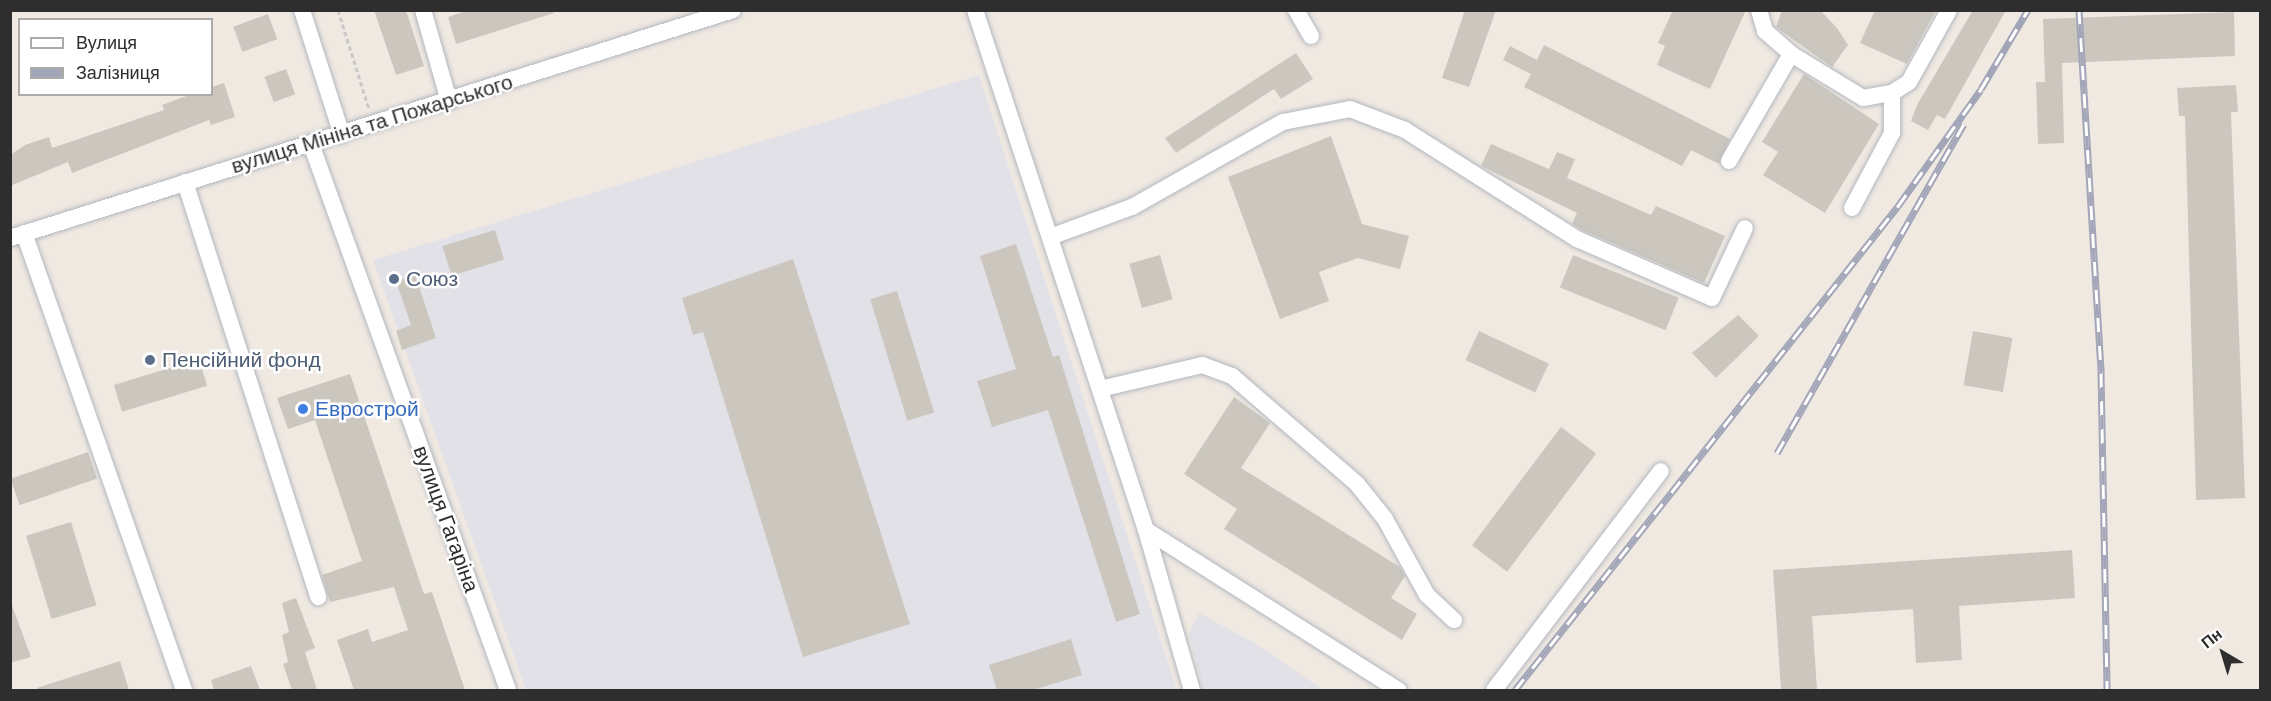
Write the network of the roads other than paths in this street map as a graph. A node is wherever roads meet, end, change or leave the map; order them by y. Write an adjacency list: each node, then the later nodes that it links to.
1 (302, 10): 12 (street)
2 (423, 10): 11 (street)
3 (732, 10): 11 (street, вулиця Мініна та Пожарського)
4 (975, 10): 19 (street)
5 (1296, 10): 8 (street)
6 (1759, 10): 9 (street)
7 (1949, 10): 10 (street)
8 (1311, 36)
9 (1791, 54): 10 (street); 14 (street)
10 (1892, 93): 16 (street)
11 (448, 101): 12 (street, вулиця Мініна та Пожарського)
12 (342, 135): 13 (street, вулиця Мініна та Пожарського)
13 (311, 144): 15 (street, вулиця Мініна та Пожарського); 26 (street, вулиця Гагаріна)
14 (1730, 161)
15 (185, 182): 18 (street, вулиця Мініна та Пожарського); 23 (street)
16 (1852, 208)
17 (1745, 228): 19 (street)
18 (17, 236): 25 (street)
19 (1050, 237): 20 (street)
20 (1100, 389): 22 (street); 24 (street)
21 (1660, 471): 29 (street)
22 (1146, 530): 27 (street); 28 (street)
23 (318, 597)
24 (1454, 620)
25 (184, 690)
26 (508, 690)
27 (1192, 690)
28 (1398, 690)
29 (1494, 690)

